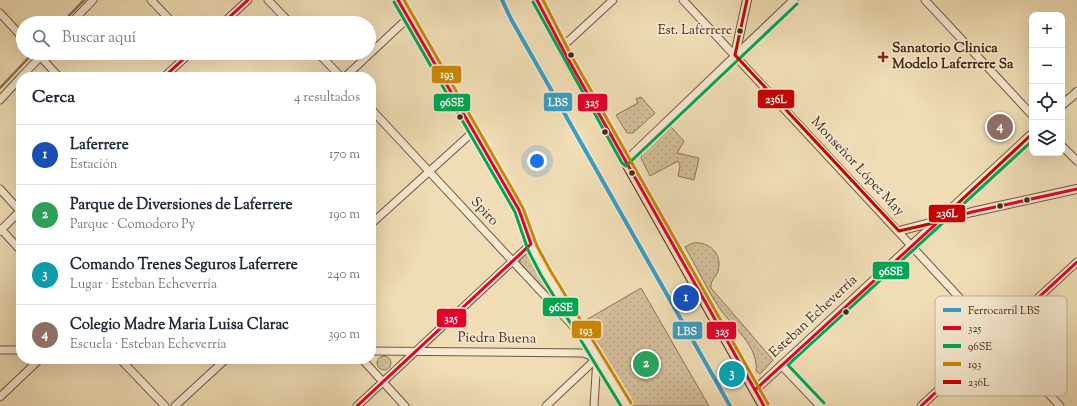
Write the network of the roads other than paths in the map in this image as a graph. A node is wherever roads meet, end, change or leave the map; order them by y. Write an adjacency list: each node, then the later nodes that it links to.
1 (93, 0): 13 (street)
2 (151, 0): 14 (street)
3 (248, 0): 15 (street)
4 (268, 0): 16 (street)
5 (398, 0): 17 (main road)
6 (537, 0): 19 (main road)
7 (613, 0): 19 (street)
8 (683, 0): 21 (street, Monseñor López May)
9 (747, 0): 21 (street)
10 (794, 0): 21 (street)
11 (924, 0): 36 (street)
12 (0, 13): 18 (street)
13 (78, 16)
14 (166, 16)
15 (231, 16)
16 (283, 16)
17 (408, 18): 20 (street); 38 (main road)
18 (16, 30)
19 (562, 47): 41 (main road)
20 (376, 48)
21 (735, 55): 41 (street); 51 (street, Monseñor López May)
22 (35, 60): 27 (street)
23 (45, 60): 28 (street)
24 (182, 60): 29 (street)
25 (325, 60): 30 (street)
26 (364, 60): 31 (street)
27 (25, 72)
28 (56, 72)
29 (169, 72)
30 (336, 72)
31 (351, 72)
32 (16, 82): 34 (street)
33 (1077, 92): 35 (street)
34 (0, 100)
35 (1065, 102)
36 (1029, 111)
37 (376, 114): 43 (street, Spiro)
38 (474, 131): 43 (street); 52 (main road)
39 (1029, 137): 49 (street, Esteban Echeverría)
40 (1065, 149): 42 (street)
41 (626, 161): 71 (main road)
42 (1077, 161)
43 (429, 171): 48 (street); 55 (street, Spiro)
44 (0, 189): 46 (street)
45 (1077, 189): 49 (street)
46 (16, 206)
47 (16, 216): 50 (street)
48 (376, 219)
49 (938, 222): 51 (street); 53 (street, Esteban Echeverría)
50 (1, 230): 54 (street)
51 (899, 231): 53 (street, Monseñor López May)
52 (531, 244): 55 (street); 59 (main road)
53 (912, 245): 57 (street, Monseñor López May); 69 (street, Esteban Echeverría)
54 (16, 246)
55 (513, 262): 59 (street, Spiro); 63 (street)
56 (1077, 262): 58 (street)
57 (959, 296)
58 (1040, 296)
59 (578, 331): 64 (main road)
60 (0, 350): 61 (street)
61 (16, 350)
62 (376, 351): 63 (street, Piedra Buena)
63 (417, 351): 64 (street, Piedra Buena); 70 (street)
64 (597, 358): 79 (street); 80 (street); 81 (main road)
65 (35, 364): 73 (street)
66 (125, 364): 75 (street)
67 (221, 364): 76 (street)
68 (367, 364): 70 (street)
69 (781, 365): 71 (street, Esteban Echeverría); 83 (street)
70 (383, 382): 77 (street); 78 (street)
71 (755, 390): 82 (main road)
72 (935, 392): 84 (street)
73 (0, 396)
74 (1051, 396): 85 (street, Monseñor López May)
75 (165, 406)
76 (175, 406)
77 (357, 406)
78 (405, 406)
79 (546, 406)
80 (594, 406)
81 (627, 406)
82 (764, 406)
83 (820, 406)
84 (920, 406)
85 (1060, 406)

